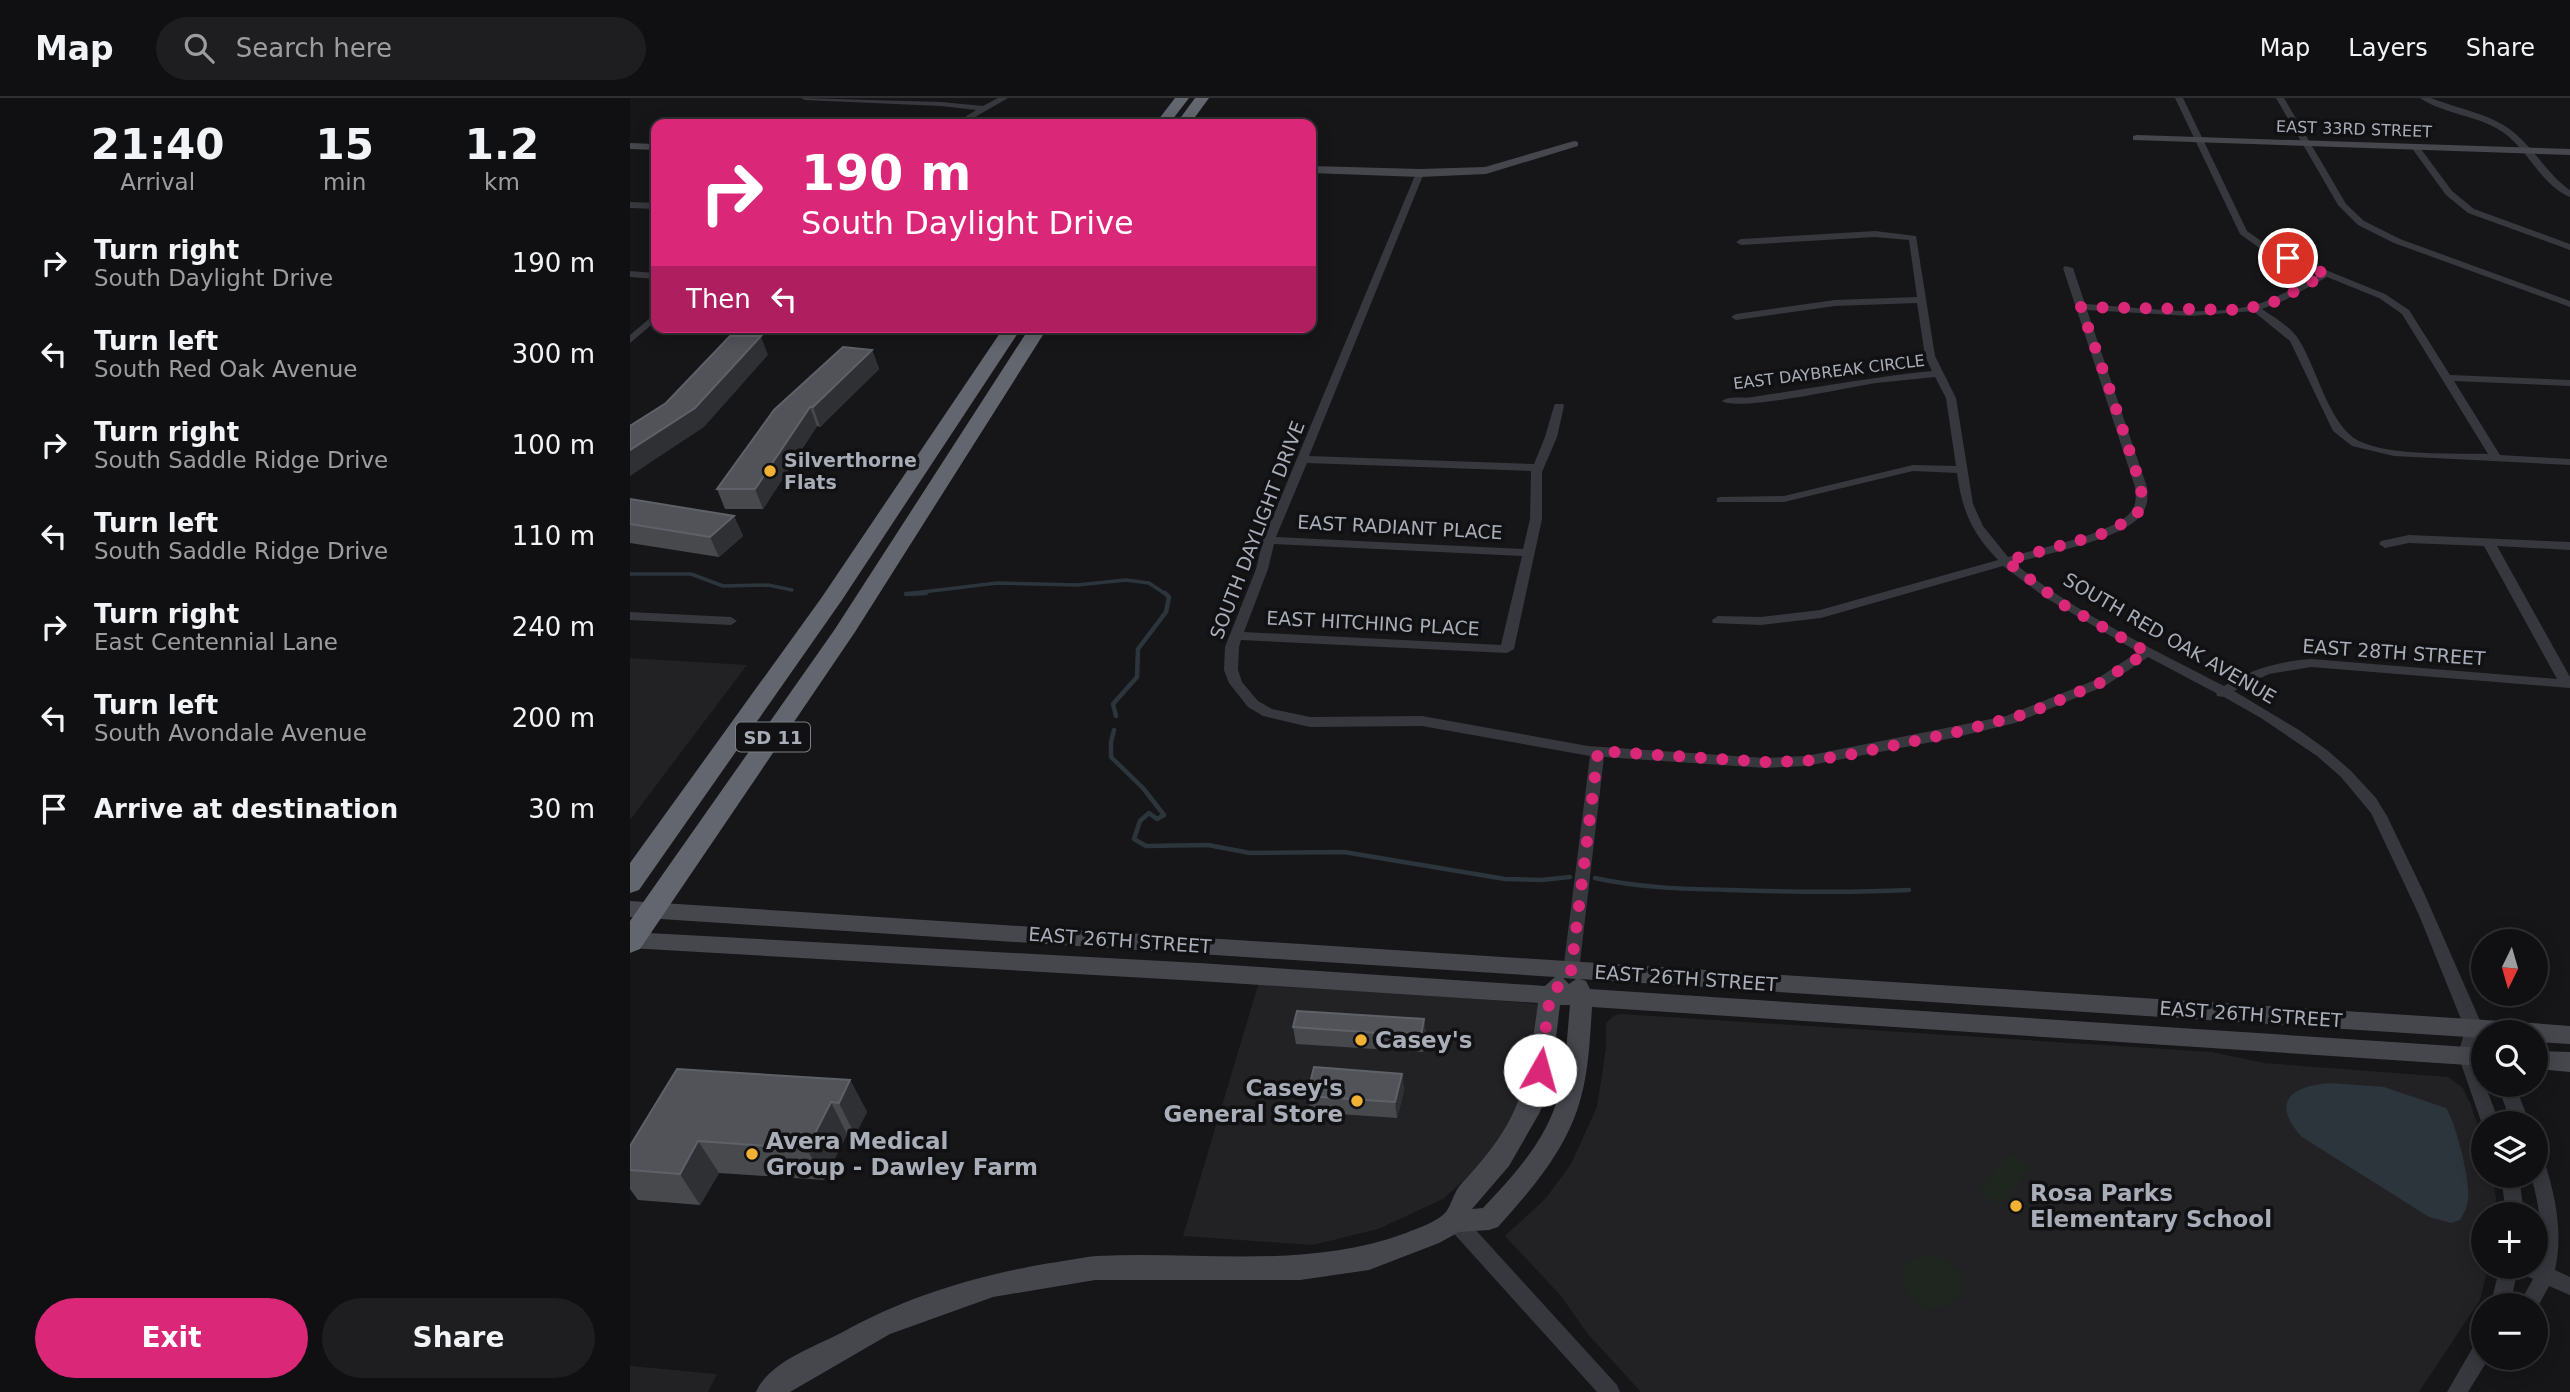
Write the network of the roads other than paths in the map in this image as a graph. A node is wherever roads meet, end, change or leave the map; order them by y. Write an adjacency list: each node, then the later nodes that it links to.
1 (805, 98): 8 (street)
2 (1004, 98): 8 (street)
3 (1182, 98): 10 (highway)
4 (1202, 98): 11 (highway)
5 (2179, 98): 13 (street)
6 (2280, 98): 14 (street)
7 (2424, 98): 19 (street)
8 (985, 108): 9 (street)
9 (966, 119)
10 (1166, 119)
11 (1187, 119)
12 (2137, 138): 13 (main road, EAST 33RD STREET)
13 (2199, 139): 14 (main road, EAST 33RD STREET); 30 (street)
14 (2305, 143): 18 (main road, EAST 33RD STREET); 33 (street)
15 (1574, 144): 22 (main road)
16 (630, 146): 17 (main road)
17 (651, 147)
18 (2416, 147): 19 (main road, EAST 33RD STREET); 27 (street)
19 (2527, 150): 20 (main road, EAST 33RD STREET); 23 (street)
20 (2570, 152)
21 (1316, 170): 22 (main road)
22 (1420, 173): 47 (street, SOUTH DAYLIGHT DRIVE)
23 (2570, 194)
24 (630, 205): 25 (street)
25 (651, 206)
26 (1741, 242): 32 (street, SOUTH RED OAK AVENUE)
27 (2570, 247)
28 (2068, 268): 34 (street)
29 (630, 274): 31 (street)
30 (2326, 274): 35 (street); 42 (street)
31 (651, 276)
32 (1921, 300): 36 (street); 41 (street, SOUTH RED OAK AVENUE)
33 (2570, 304)
34 (2081, 307): 35 (street); 57 (street)
35 (2255, 308): 46 (street)
36 (1735, 317)
37 (651, 321): 40 (street)
38 (1009, 333): 66 (highway, SD 11)
39 (1035, 333): 67 (highway, SD 11)
40 (630, 340)
41 (1936, 374): 44 (street, EAST DAYBREAK CIRCLE); 50 (street, SOUTH RED OAK AVENUE)
42 (2449, 378): 43 (street); 46 (street)
43 (2570, 383)
44 (1727, 401)
45 (1559, 406): 49 (street)
46 (2496, 458): 48 (street)
47 (1302, 459): 49 (street); 52 (street, SOUTH DAYLIGHT DRIVE)
48 (2570, 461)
49 (1538, 468): 56 (street)
50 (1961, 470): 51 (street); 57 (street, SOUTH RED OAK AVENUE)
51 (1721, 500)
52 (1269, 540): 56 (street, EAST RADIANT PLACE); 61 (street, SOUTH DAYLIGHT DRIVE)
53 (2487, 542): 54 (street); 55 (street); 63 (street)
54 (2385, 544)
55 (2570, 546)
56 (1528, 553): 61 (street, EAST HITCHING PLACE)
57 (2006, 561): 59 (street); 62 (street, SOUTH RED OAK AVENUE)
58 (630, 616): 60 (street)
59 (1718, 620)
60 (731, 621)
61 (1236, 636): 65 (street, SOUTH DAYLIGHT DRIVE)
62 (2147, 652): 64 (street, SOUTH RED OAK AVENUE); 65 (street, SOUTH DAYLIGHT DRIVE)
63 (2568, 684): 64 (street, EAST 28TH STREET)
64 (2222, 693): 72 (street, SOUTH RED OAK AVENUE)
65 (1598, 751): 69 (street)
66 (630, 883)
67 (641, 910): 68 (highway, SD 11); 69 (main road, EAST 26TH STREET)
68 (631, 941): 70 (main road, EAST 26TH STREET)
69 (1571, 971): 70 (main road); 71 (main road); 75 (main road, EAST 26TH STREET)
70 (1550, 996): 71 (main road, EAST 26TH STREET); 80 (main road)
71 (1582, 998): 76 (main road, EAST 26TH STREET); 80 (main road)
72 (2471, 1033)
73 (2548, 1034): 74 (main road, EAST 26TH STREET)
74 (2570, 1035)
75 (2471, 1046)
76 (2471, 1046)
77 (2548, 1061): 78 (main road)
78 (2570, 1062)
79 (2548, 1209): 81 (street)
80 (1455, 1221): 85 (main road); 86 (street)
81 (2548, 1247)
82 (2548, 1276): 83 (street)
83 (2570, 1286)
84 (2471, 1369): 87 (street)
85 (770, 1392)
86 (1610, 1392)
87 (2457, 1392)

